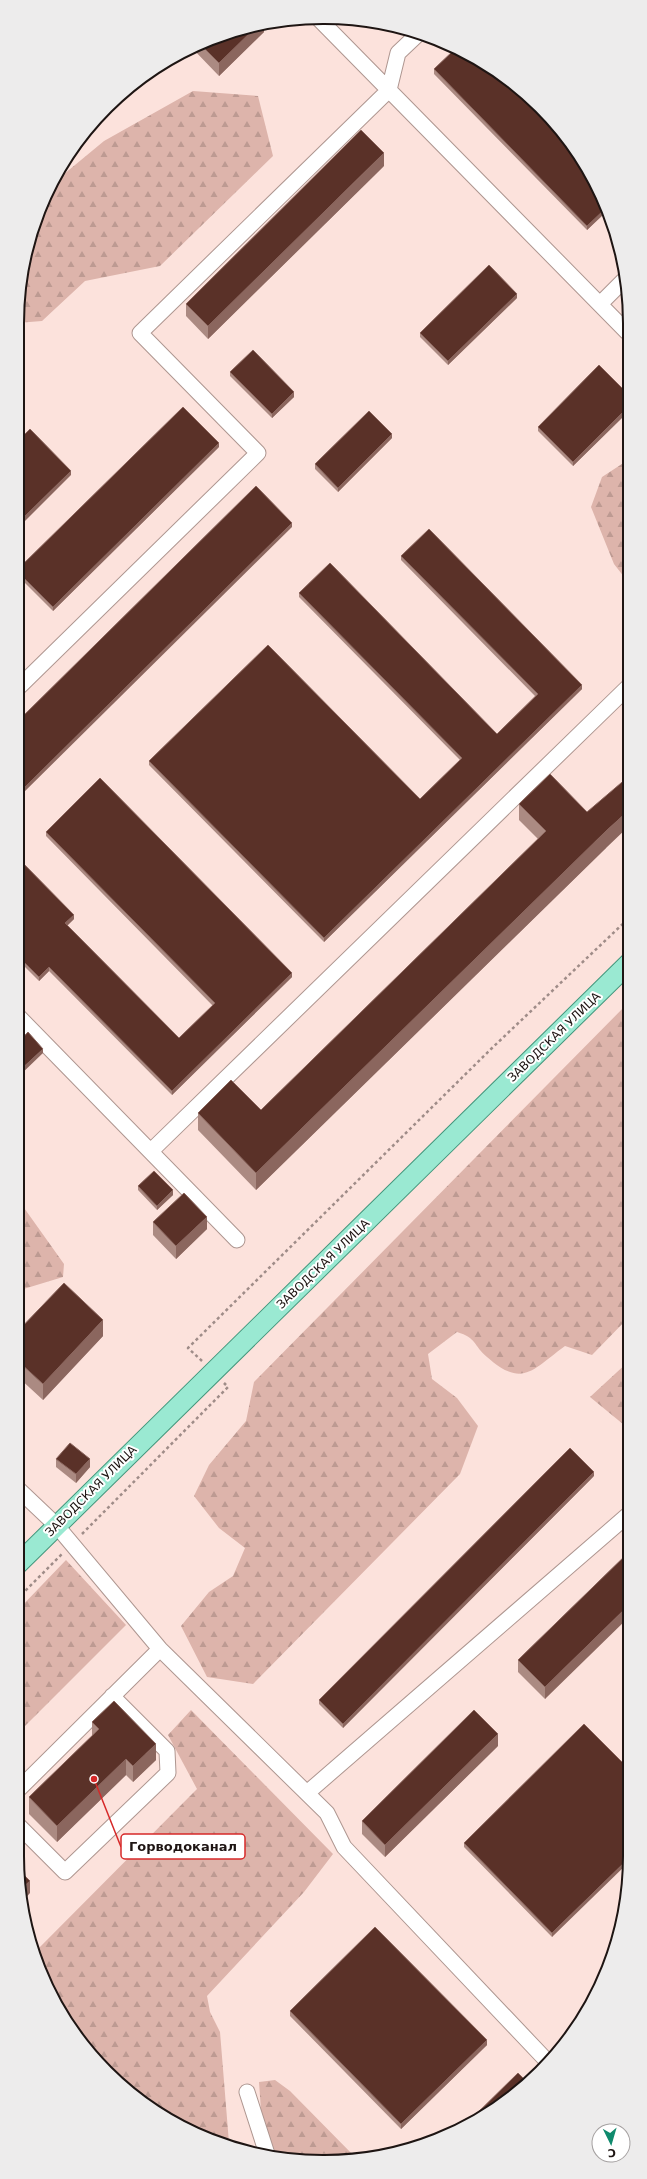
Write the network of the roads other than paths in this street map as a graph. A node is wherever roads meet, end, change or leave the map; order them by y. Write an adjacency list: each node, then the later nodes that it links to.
1 (324, 24): 3 (street)
2 (414, 38): 3 (street)
3 (389, 90): 5 (street); 7 (street)
4 (620, 284): 5 (street)
5 (600, 304): 6 (street)
6 (623, 327)
7 (24, 682)
8 (623, 692): 11 (street)
9 (623, 968): 15 (main road, ЗАВОДСКАЯ УЛИЦА)
10 (24, 1022): 11 (street)
11 (151, 1151): 12 (street)
12 (237, 1240)
13 (24, 1495): 15 (street)
14 (623, 1519): 20 (street)
15 (56, 1525): 16 (main road, ЗАВОДСКАЯ УЛИЦА); 17 (street)
16 (24, 1558)
17 (160, 1649): 18 (street); 20 (street)
18 (112, 1696): 19 (street); 21 (street)
19 (24, 1784)
20 (307, 1793): 22 (street)
21 (24, 1831)
22 (544, 2058)
23 (247, 2092): 24 (street)
24 (265, 2149)

